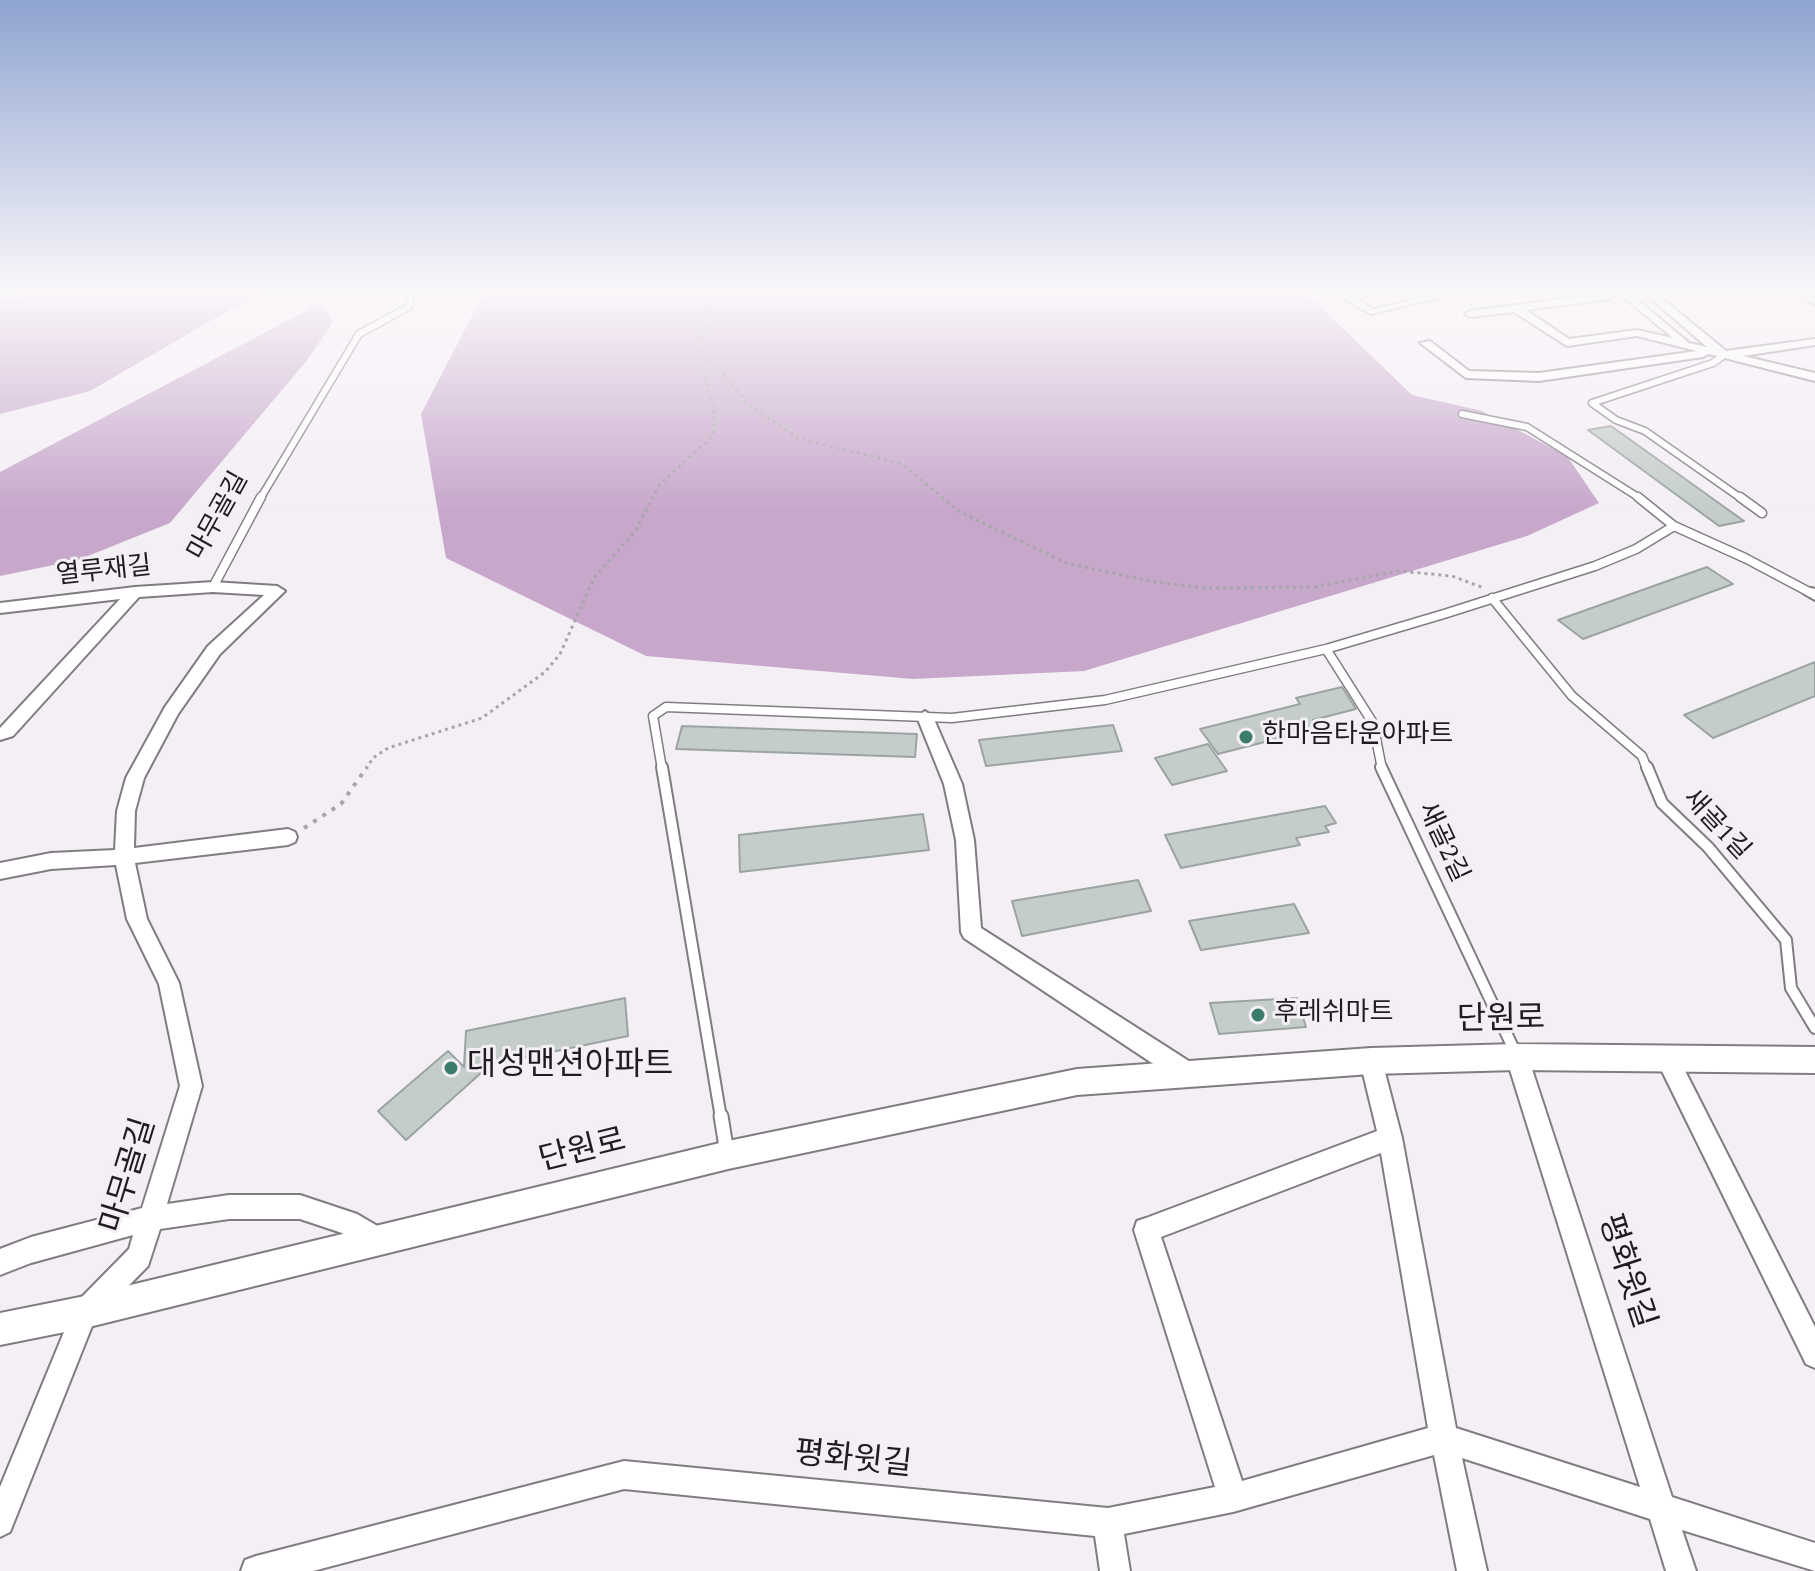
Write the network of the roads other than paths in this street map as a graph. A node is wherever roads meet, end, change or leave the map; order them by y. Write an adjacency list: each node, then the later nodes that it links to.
1 (341, 364): 10 (lane, 마무골길)
2 (1454, 364): 3 (street)
3 (1638, 364)
4 (1709, 364): 8 (lane)
5 (1761, 364): 6 (street)
6 (1815, 377)
7 (1462, 414): 9 (lane)
8 (1762, 513)
9 (1674, 526): 12 (lane); 13 (lane)
10 (213, 587): 11 (street, 열루재길); 19 (street, 마무골길)
11 (135, 592): 14 (street, 열루재길); 17 (street)
12 (1814, 593)
13 (1492, 598): 15 (lane); 21 (lane, 새골1길)
14 (0, 608)
15 (1326, 649): 16 (lane); 22 (lane, 새골2길)
16 (925, 717): 26 (street); 28 (lane)
17 (0, 734)
18 (288, 837): 19 (street)
19 (124, 857): 20 (street); 29 (street, 마무골길)
20 (0, 871)
21 (1815, 1028)
22 (1517, 1057): 23 (street, 단원로); 25 (street, 단원로); 37 (street, 평화윗길)
23 (1668, 1060): 24 (street, 단원로); 34 (street)
24 (1815, 1060)
25 (1371, 1061): 26 (street, 단원로); 27 (street)
26 (1187, 1073): 28 (street, 단원로)
27 (1390, 1138): 35 (street); 36 (street)
28 (728, 1155): 30 (street, 단원로)
29 (152, 1218): 30 (street); 31 (street); 32 (street, 마무골길)
30 (377, 1240): 32 (street, 단원로)
31 (0, 1262)
32 (85, 1312): 33 (street, 단원로); 38 (street)
33 (0, 1329)
34 (1815, 1355)
35 (1444, 1438): 36 (street, 평화윗길); 37 (street); 43 (street)
36 (1233, 1498): 39 (street, 평화윗길)
37 (1661, 1510): 40 (street); 44 (street, 평화윗길)
38 (0, 1522)
39 (1108, 1523): 41 (street, 평화윗길); 42 (street)
40 (1815, 1558)
41 (256, 1571)
42 (1115, 1571)
43 (1472, 1571)
44 (1681, 1571)

